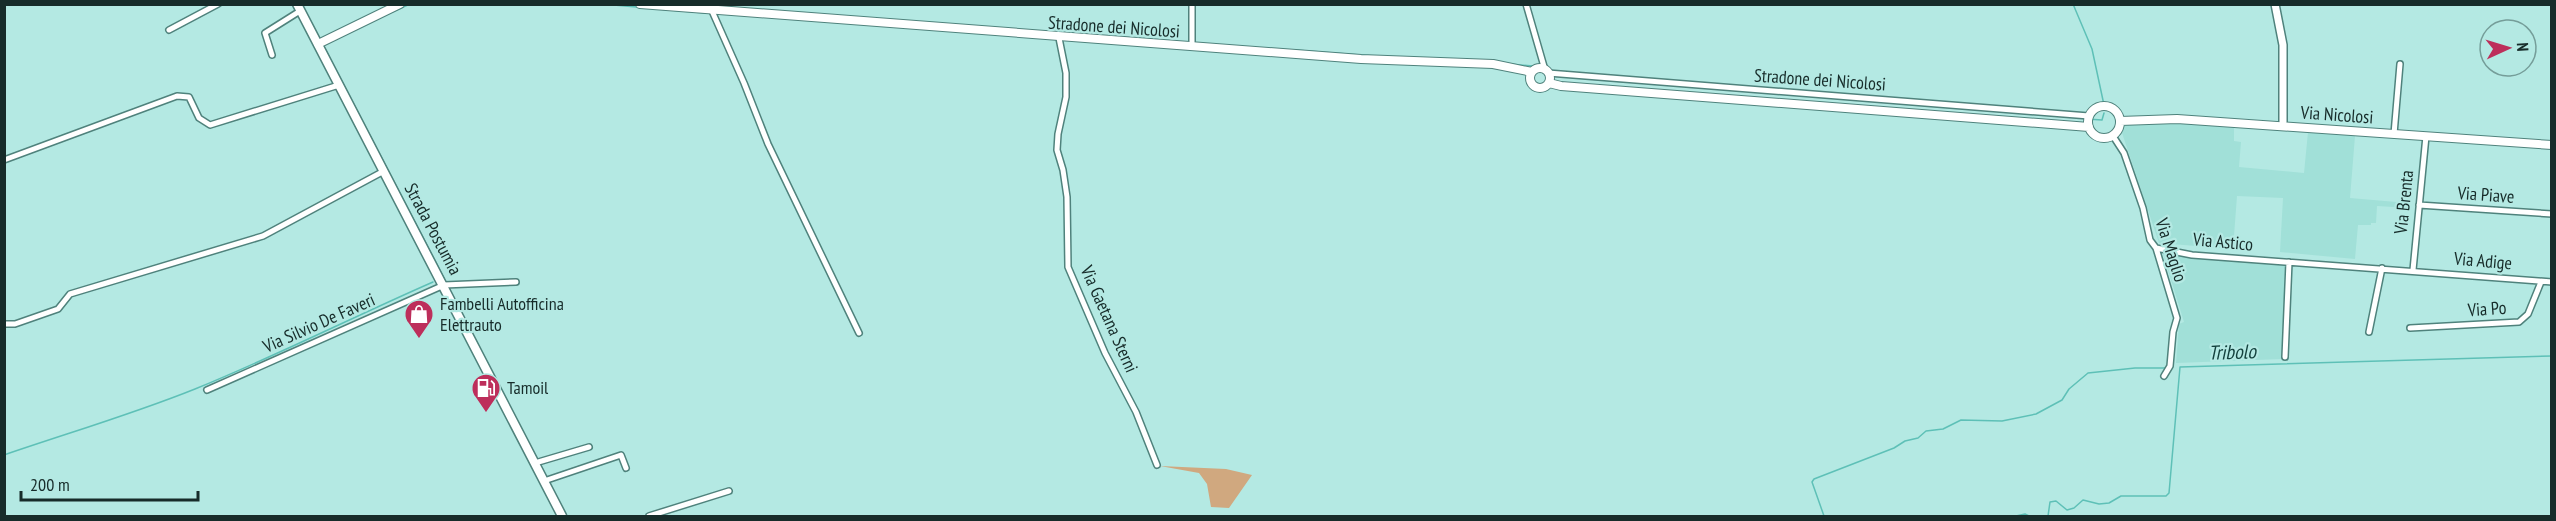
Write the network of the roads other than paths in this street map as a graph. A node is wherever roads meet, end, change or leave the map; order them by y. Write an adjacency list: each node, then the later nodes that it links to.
1 (218, 4): 10 (street)
2 (400, 4): 12 (main road)
3 (640, 4): 7 (main road, Stradone dei Nicolosi)
4 (1192, 4): 13 (street, Stradone dei Nicolosi)
5 (1526, 4): 17 (street)
6 (2275, 4): 22 (street)
7 (699, 7): 9 (main road, Stradone dei Nicolosi)
8 (298, 8): 12 (main road, Strada Postumia); 14 (street)
9 (712, 11): 11 (main road, Stradone dei Nicolosi); 43 (street)
10 (169, 30)
11 (1059, 38): 13 (main road, Stradone dei Nicolosi); 49 (street, Via Gaetana Sterni)
12 (318, 44): 19 (main road, Strada Postumia)
13 (1192, 47): 16 (main road, Stradone dei Nicolosi)
14 (272, 55)
15 (2400, 64): 24 (street)
16 (1532, 72): 17 (main road, Stradone dei Nicolosi); 18 (main road, Stradone dei Nicolosi)
17 (1546, 72): 18 (main road); 20 (street, Stradone dei Nicolosi)
18 (1549, 83): 23 (main road, Stradone dei Nicolosi)
19 (339, 85): 28 (street); 29 (main road, Strada Postumia)
20 (2090, 116): 21 (main road, Stradone dei Nicolosi); 23 (main road)
21 (2120, 121): 22 (main road, Via Nicolosi); 25 (main road)
22 (2283, 126): 24 (main road, Via Nicolosi)
23 (2089, 127): 25 (main road, Stradone dei Nicolosi)
24 (2394, 134): 26 (main road, Via Nicolosi)
25 (2113, 135): 32 (street, Via Maglio)
26 (2426, 136): 27 (main road, Via Nicolosi); 30 (street, Via Brenta)
27 (2552, 145)
28 (4, 160)
29 (384, 171): 39 (main road, Strada Postumia); 40 (street)
30 (2419, 205): 31 (street, Via Piave); 35 (street, Via Brenta)
31 (2552, 214)
32 (2156, 248): 33 (street, Via Astico); 45 (street, Via Maglio)
33 (2289, 262): 34 (street, Via Astico); 44 (street)
34 (2382, 268): 35 (street, Via Astico); 42 (street)
35 (2412, 270): 37 (street, Via Adige)
36 (516, 282): 39 (street)
37 (2541, 282): 38 (street, Via Adige); 41 (street, Via Po)
38 (2552, 282)
39 (444, 285): 46 (street, Via Silvio De Faveri); 48 (main road, Strada Postumia)
40 (4, 324)
41 (2410, 328)
42 (2368, 332)
43 (859, 333)
44 (2285, 357)
45 (2164, 376)
46 (207, 390)
47 (589, 447): 48 (street)
48 (535, 463): 51 (main road, Strada Postumia)
49 (1157, 465)
50 (626, 468): 51 (street)
51 (544, 481): 53 (main road, Strada Postumia)
52 (729, 491): 54 (street)
53 (562, 516)
54 (649, 516)

